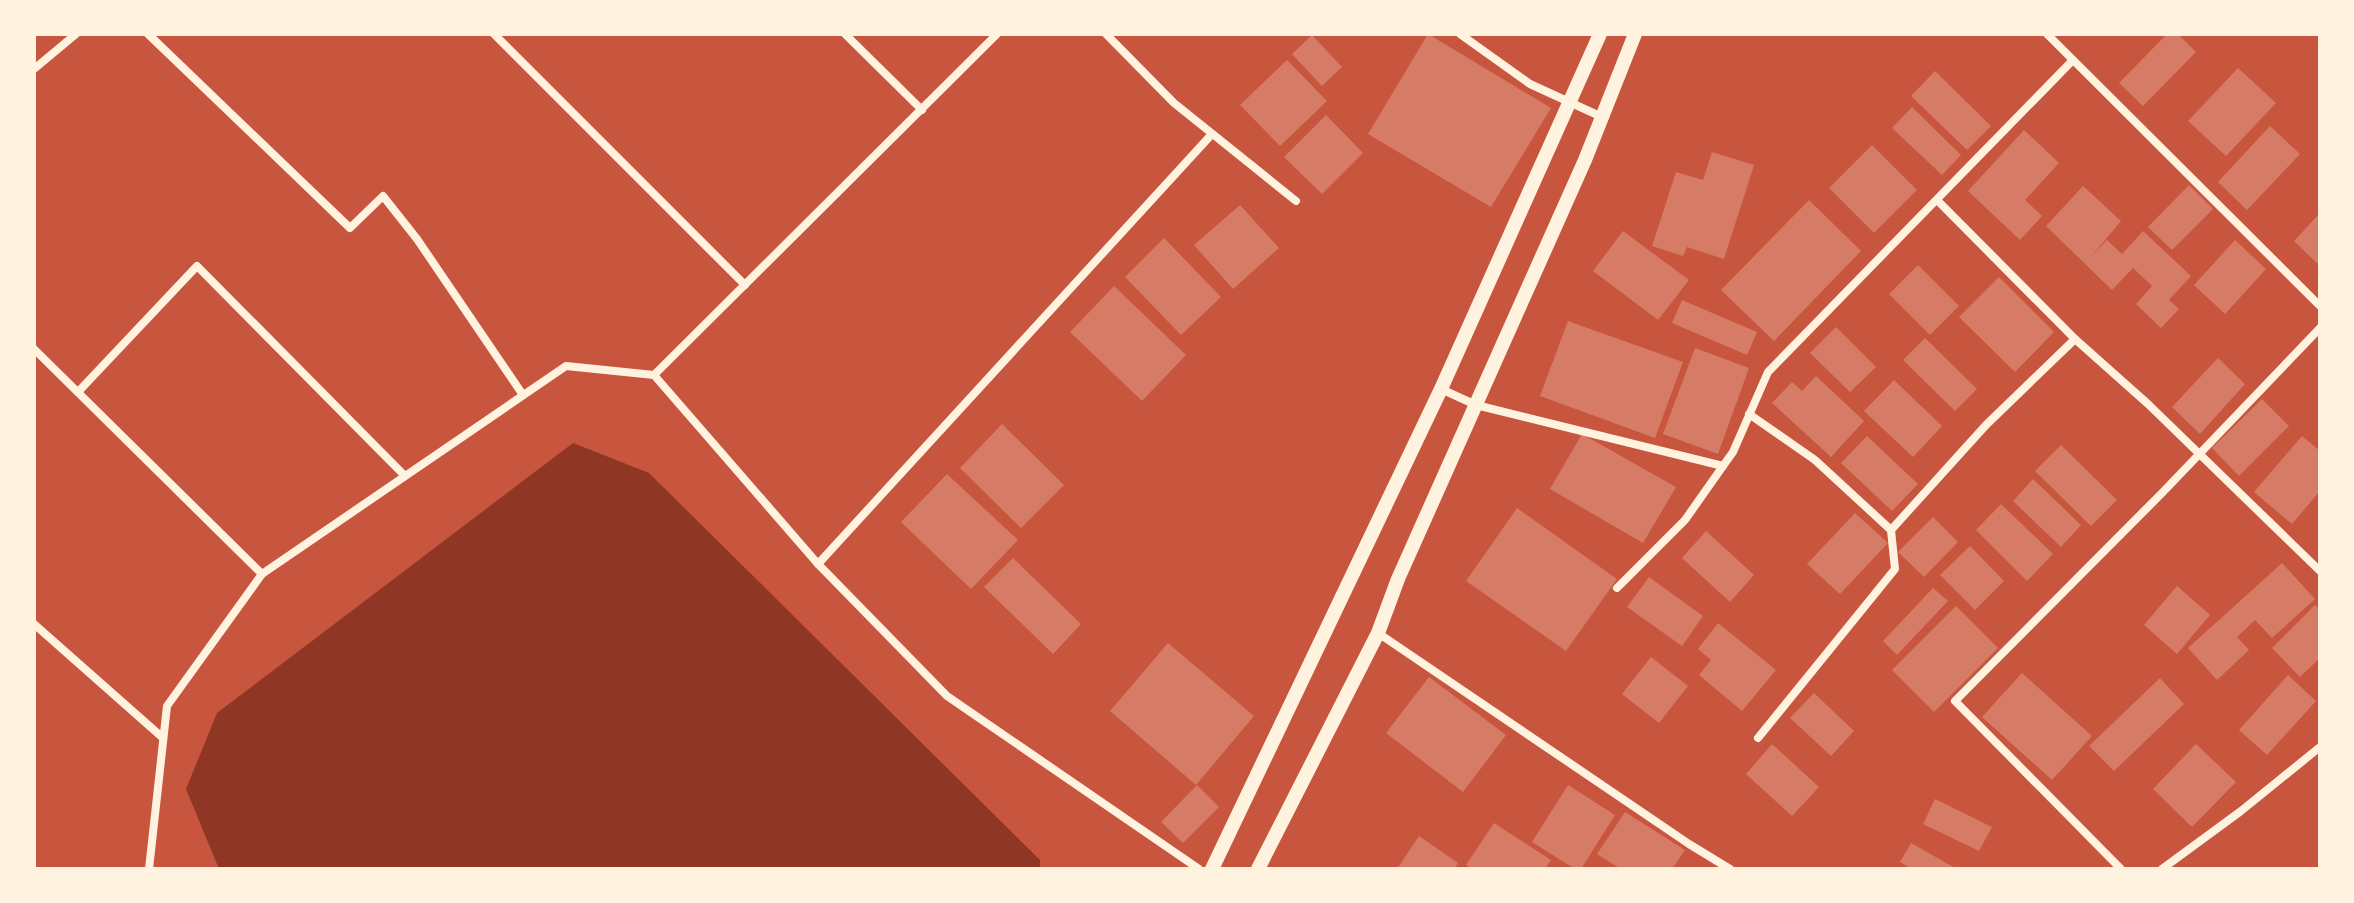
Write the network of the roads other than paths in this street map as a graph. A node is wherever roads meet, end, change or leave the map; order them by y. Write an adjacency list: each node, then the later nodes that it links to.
1 (76, 34): 12 (street)
2 (148, 34): 27 (street)
3 (494, 34): 19 (street)
4 (845, 34): 14 (street)
5 (997, 34): 14 (street)
6 (1106, 34): 16 (street)
7 (1460, 34): 13 (street)
8 (1600, 34): 13 (street)
9 (1635, 34): 15 (street)
10 (2047, 34): 11 (street)
11 (2073, 60): 17 (street); 20 (street)
12 (34, 69)
13 (1572, 102): 15 (street); 25 (street)
14 (922, 110): 19 (street)
15 (1602, 117): 28 (street)
16 (1212, 134): 18 (street); 34 (street)
17 (1937, 200): 22 (street); 29 (street)
18 (1296, 201)
19 (745, 285): 24 (street)
20 (2320, 306)
21 (2320, 328): 30 (street)
22 (2075, 339): 30 (street); 33 (street)
23 (34, 349): 26 (street)
24 (654, 375): 27 (street); 34 (street)
25 (1441, 389): 28 (street); 45 (street)
26 (78, 392): 32 (street); 36 (street)
27 (523, 395): 32 (street)
28 (1476, 405): 31 (street); 39 (street)
29 (1749, 414): 31 (street); 33 (street)
30 (2198, 453): 35 (street); 48 (street)
31 (1723, 466): 37 (street)
32 (405, 476): 36 (street)
33 (1891, 530): 41 (street)
34 (818, 564): 44 (street)
35 (2320, 571)
36 (262, 574): 40 (street)
37 (1617, 588)
38 (34, 624): 40 (street)
39 (1378, 633): 46 (street); 47 (street)
40 (163, 738): 43 (street)
41 (1758, 738)
42 (2320, 747): 49 (street)
43 (149, 869)
44 (1199, 869)
45 (1212, 869)
46 (1258, 869)
47 (1730, 869)
48 (2121, 869)
49 (2162, 869)

